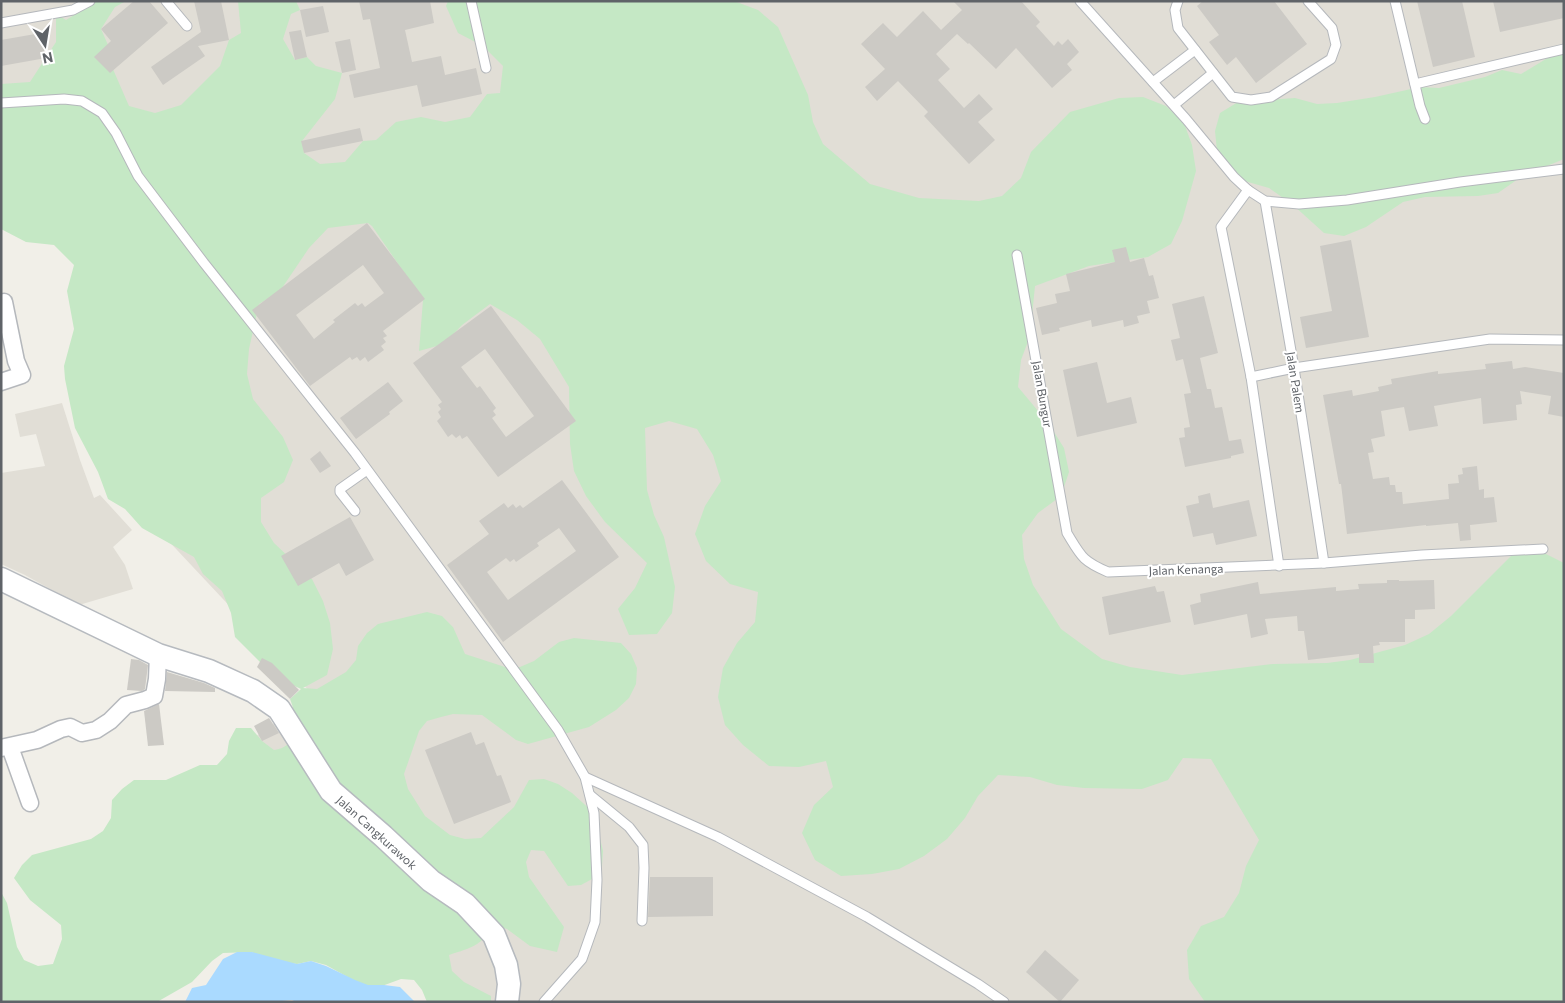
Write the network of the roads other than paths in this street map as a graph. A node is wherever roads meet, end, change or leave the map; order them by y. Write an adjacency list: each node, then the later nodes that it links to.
1 (90, 1): 8 (lane)
2 (166, 1): 9 (lane)
3 (471, 1): 12 (lane)
4 (1080, 1): 14 (lane)
5 (1178, 1): 11 (lane)
6 (1308, 1): 13 (lane)
7 (1395, 1): 15 (lane)
8 (1, 23)
9 (187, 26)
10 (1564, 49): 15 (lane)
11 (1195, 50): 13 (lane); 14 (lane)
12 (486, 68)
13 (1213, 73): 17 (lane)
14 (1153, 82): 17 (lane)
15 (1415, 84): 18 (lane)
16 (1, 103): 28 (lane)
17 (1174, 105): 20 (lane)
18 (1425, 119)
19 (1564, 169): 21 (lane)
20 (1248, 190): 21 (lane); 26 (lane)
21 (1265, 201): 25 (lane, Jalan Palem)
22 (1017, 255): 30 (lane, Jalan Bungur)
23 (4, 302): 27 (street)
24 (1564, 340): 25 (lane)
25 (1294, 368): 26 (lane); 32 (lane, Jalan Palem)
26 (1251, 377): 33 (lane)
27 (1, 382)
28 (367, 470): 29 (lane); 37 (lane)
29 (354, 511)
30 (1066, 533): 33 (lane, Jalan Kenanga)
31 (1543, 549): 32 (lane, Jalan Kenanga)
32 (1324, 563): 33 (lane, Jalan Kenanga)
33 (1279, 566)
34 (1, 579): 35 (street, Jalan Cangkurawok)
35 (158, 655): 36 (street); 41 (street, Jalan Cangkurawok)
36 (6, 747): 39 (street)
37 (585, 777): 38 (lane); 43 (lane)
38 (590, 795): 40 (lane); 42 (lane)
39 (30, 802)
40 (642, 921)
41 (507, 1002)
42 (544, 1002)
43 (1004, 1002)

